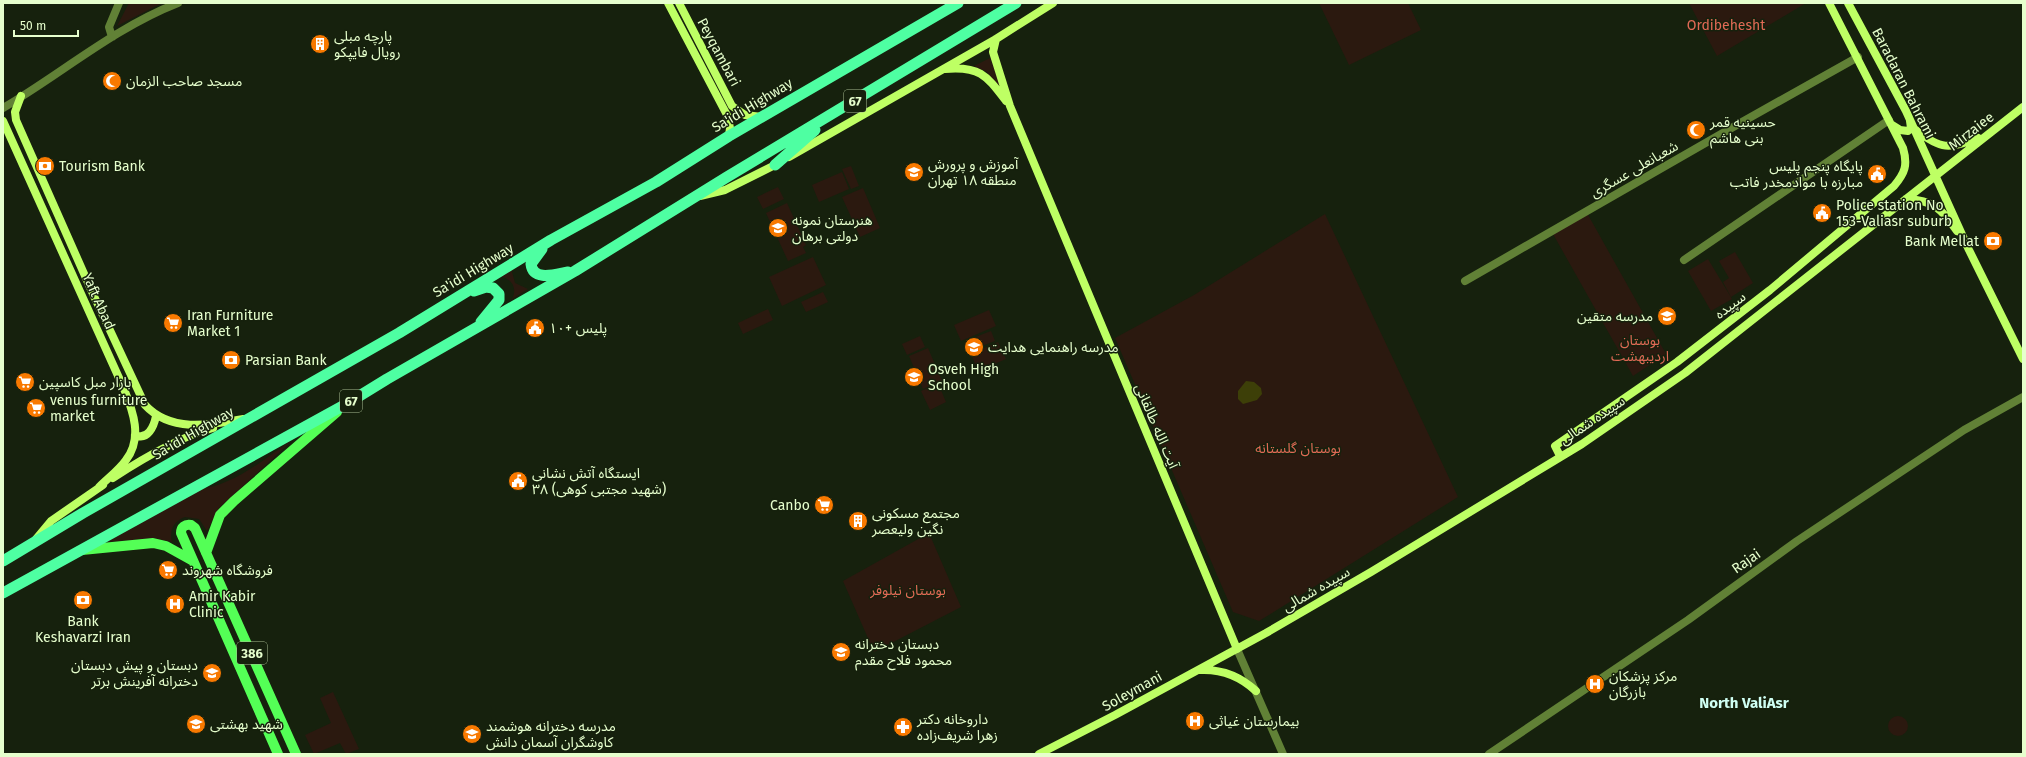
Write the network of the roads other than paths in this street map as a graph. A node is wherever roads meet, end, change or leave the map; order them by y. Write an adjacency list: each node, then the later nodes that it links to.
1 (119, 3): 10 (street)
2 (178, 3): 10 (street)
3 (668, 3): 19 (main road, Peyqambari)
4 (679, 3): 15 (main road, Peyqambari)
5 (958, 3): 21 (highway, Sa'idi Highway / 67)
6 (1016, 3): 20 (highway, 67)
7 (1053, 3): 11 (main road)
8 (1829, 3): 12 (main road)
9 (1848, 3): 22 (main road, Baradaran Bahrami)
10 (112, 37): 14 (street)
11 (996, 38): 13 (main road); 16 (main road, آیت الله طالقانی)
12 (1858, 57): 24 (main road); 38 (street, شعبانعلی عسگری)
13 (943, 69): 16 (main road, آیت الله طالقانی); 28 (main road)
14 (21, 96): 18 (street); 46 (main road)
15 (732, 106): 19 (main road); 21 (main road, Peyqambari)
16 (1010, 106): 57 (main road, آیت الله طالقانی)
17 (2023, 107): 27 (main road, Mirzaiee)
18 (3, 108)
19 (725, 111): 26 (main road, Peyqambari)
20 (838, 111): 28 (highway); 30 (highway, 67)
21 (762, 117): 26 (highway, Sa'idi Highway / 67)
22 (1910, 119): 24 (main road); 25 (main road, Baradaran Bahrami)
23 (3, 121): 48 (main road, Yaft Abad)
24 (1890, 123): 34 (street); 35 (main road, سپیده)
25 (1914, 128): 27 (main road); 29 (main road, Baradaran Bahrami)
26 (729, 136): 32 (highway, Sa'idi Highway / 67)
27 (1984, 136): 29 (main road, Mirzaiee)
28 (775, 165): 30 (main road)
29 (1936, 176): 31 (main road, سپیده شمالی); 33 (main road, Baradaran Bahrami)
30 (693, 198): 36 (highway, 67)
31 (1906, 199): 33 (main road); 37 (main road, سپیده شمالی)
32 (551, 240): 36 (highway); 39 (highway, Sa'idi Highway / 67)
33 (1969, 250): 43 (main road)
34 (1684, 260)
35 (1796, 269): 37 (main road); 40 (main road, سپیده)
36 (575, 271): 41 (highway, 67)
37 (1804, 280): 42 (main road, سپیده شمالی)
38 (1465, 281)
39 (459, 295): 41 (highway); 47 (highway, Sa'idi Highway / 67)
40 (1721, 328): 42 (main road); 49 (main road, سپیده)
41 (474, 330): 45 (highway, 67)
42 (1729, 339): 49 (main road, سپیده شمالی)
43 (2023, 359)
44 (2023, 397): 64 (street, Rajai)
45 (348, 403): 52 (highway, 67); 53 (main road)
46 (156, 416): 47 (main road); 48 (main road)
47 (250, 418): 50 (main road); 51 (highway, Sa'idi Highway / 67)
48 (135, 435): 50 (main road, Yaft Abad)
49 (1560, 456): 57 (main road, سپیده شمالی)
50 (100, 487): 51 (main road)
51 (32, 543): 54 (highway, Sa'idi Highway / 67)
52 (80, 550): 55 (main road); 56 (highway, 67)
53 (206, 553): 55 (main road); 61 (main road, 386)
54 (3, 561)
55 (193, 561): 60 (main road, 386)
56 (3, 593)
57 (1237, 649): 58 (main road, Soleymani); 59 (street, آیت الله طالقانی)
58 (1197, 670): 59 (main road); 62 (main road, Soleymani)
59 (1256, 692): 63 (street, آیت الله طالقانی)
60 (278, 754)
61 (296, 754)
62 (1038, 754)
63 (1283, 754)
64 (1489, 754)

